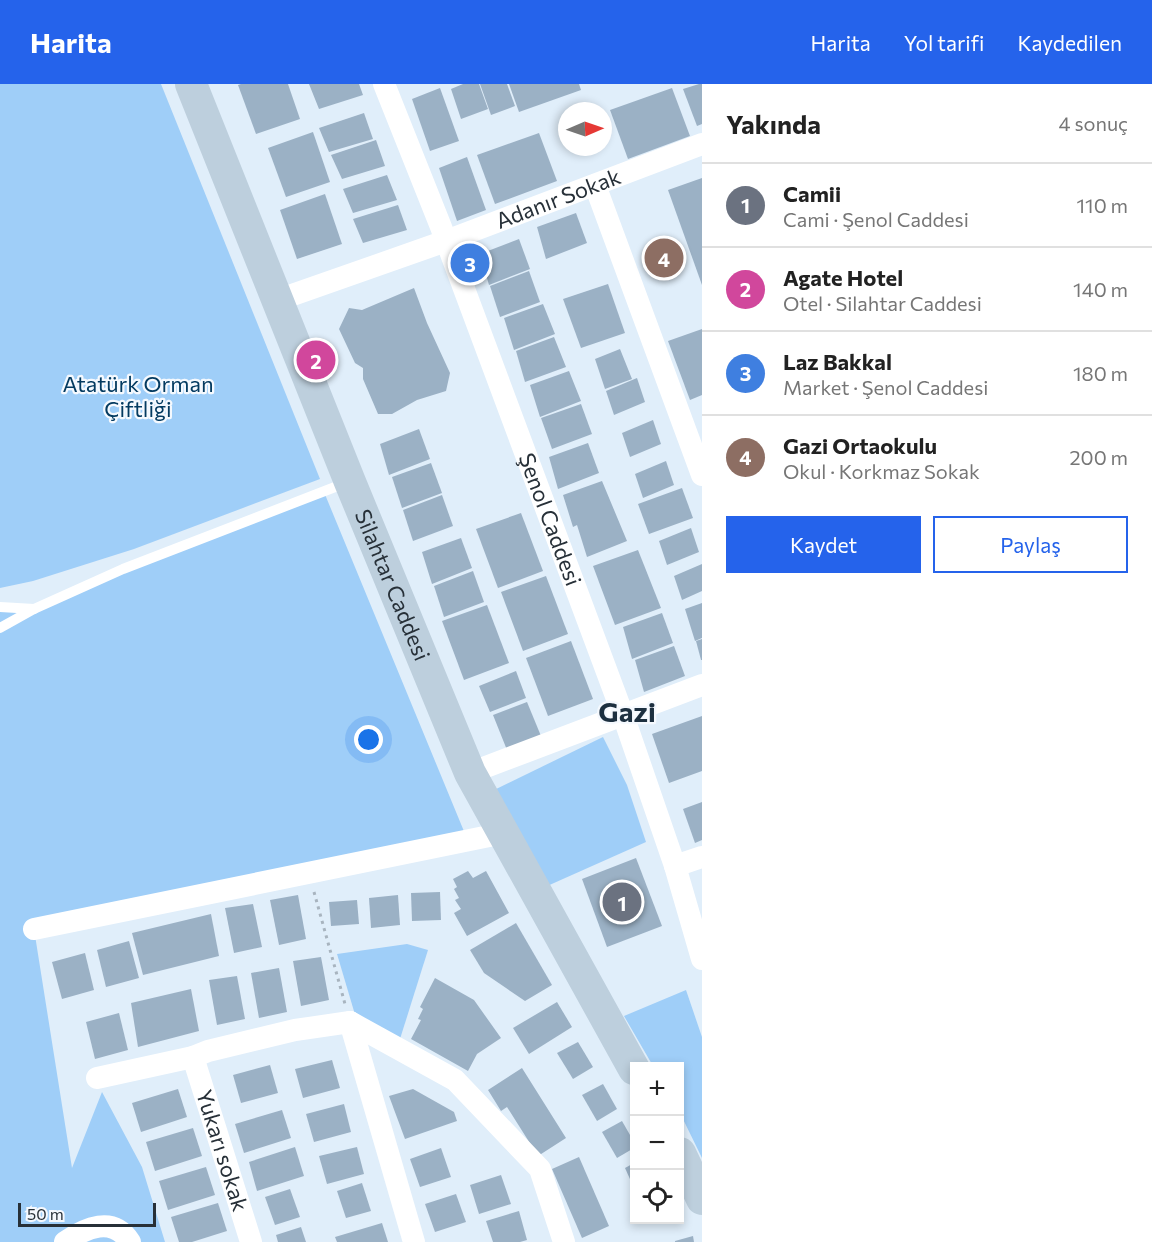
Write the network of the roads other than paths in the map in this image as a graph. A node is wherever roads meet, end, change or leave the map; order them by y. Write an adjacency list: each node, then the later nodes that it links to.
1 (191, 84): 6 (main road, Silahtar Caddesi)
2 (387, 85): 5 (street, Şenol Caddesi)
3 (702, 144): 4 (street, Adanır Sokak)
4 (595, 185): 5 (street, Adanır Sokak); 7 (street)
5 (446, 241): 6 (street, Adanır Sokak); 13 (street, Şenol Caddesi)
6 (278, 300): 8 (main road, Silahtar Caddesi)
7 (702, 475)
8 (350, 482): 10 (lane); 14 (main road, Silahtar Caddesi)
9 (0, 607): 10 (lane)
10 (34, 609): 11 (lane)
11 (0, 628)
12 (702, 685): 13 (street)
13 (622, 715): 14 (street); 17 (street, Şenol Caddesi)
14 (470, 773): 15 (main road, Silahtar Caddesi)
15 (504, 833): 18 (street); 22 (main road, Silahtar Caddesi)
16 (702, 857): 17 (street)
17 (675, 866): 19 (street, Şenol Caddesi)
18 (34, 929)
19 (702, 959)
20 (350, 1022): 21 (street); 29 (street); 30 (street)
21 (193, 1057): 23 (street); 28 (street, Yukarı sokak)
22 (631, 1062)
23 (97, 1078)
24 (684, 1161): 25 (main road)
25 (702, 1199)
26 (65, 1242): 27 (street)
27 (130, 1242)
28 (251, 1242)
29 (414, 1242)
30 (564, 1242)

